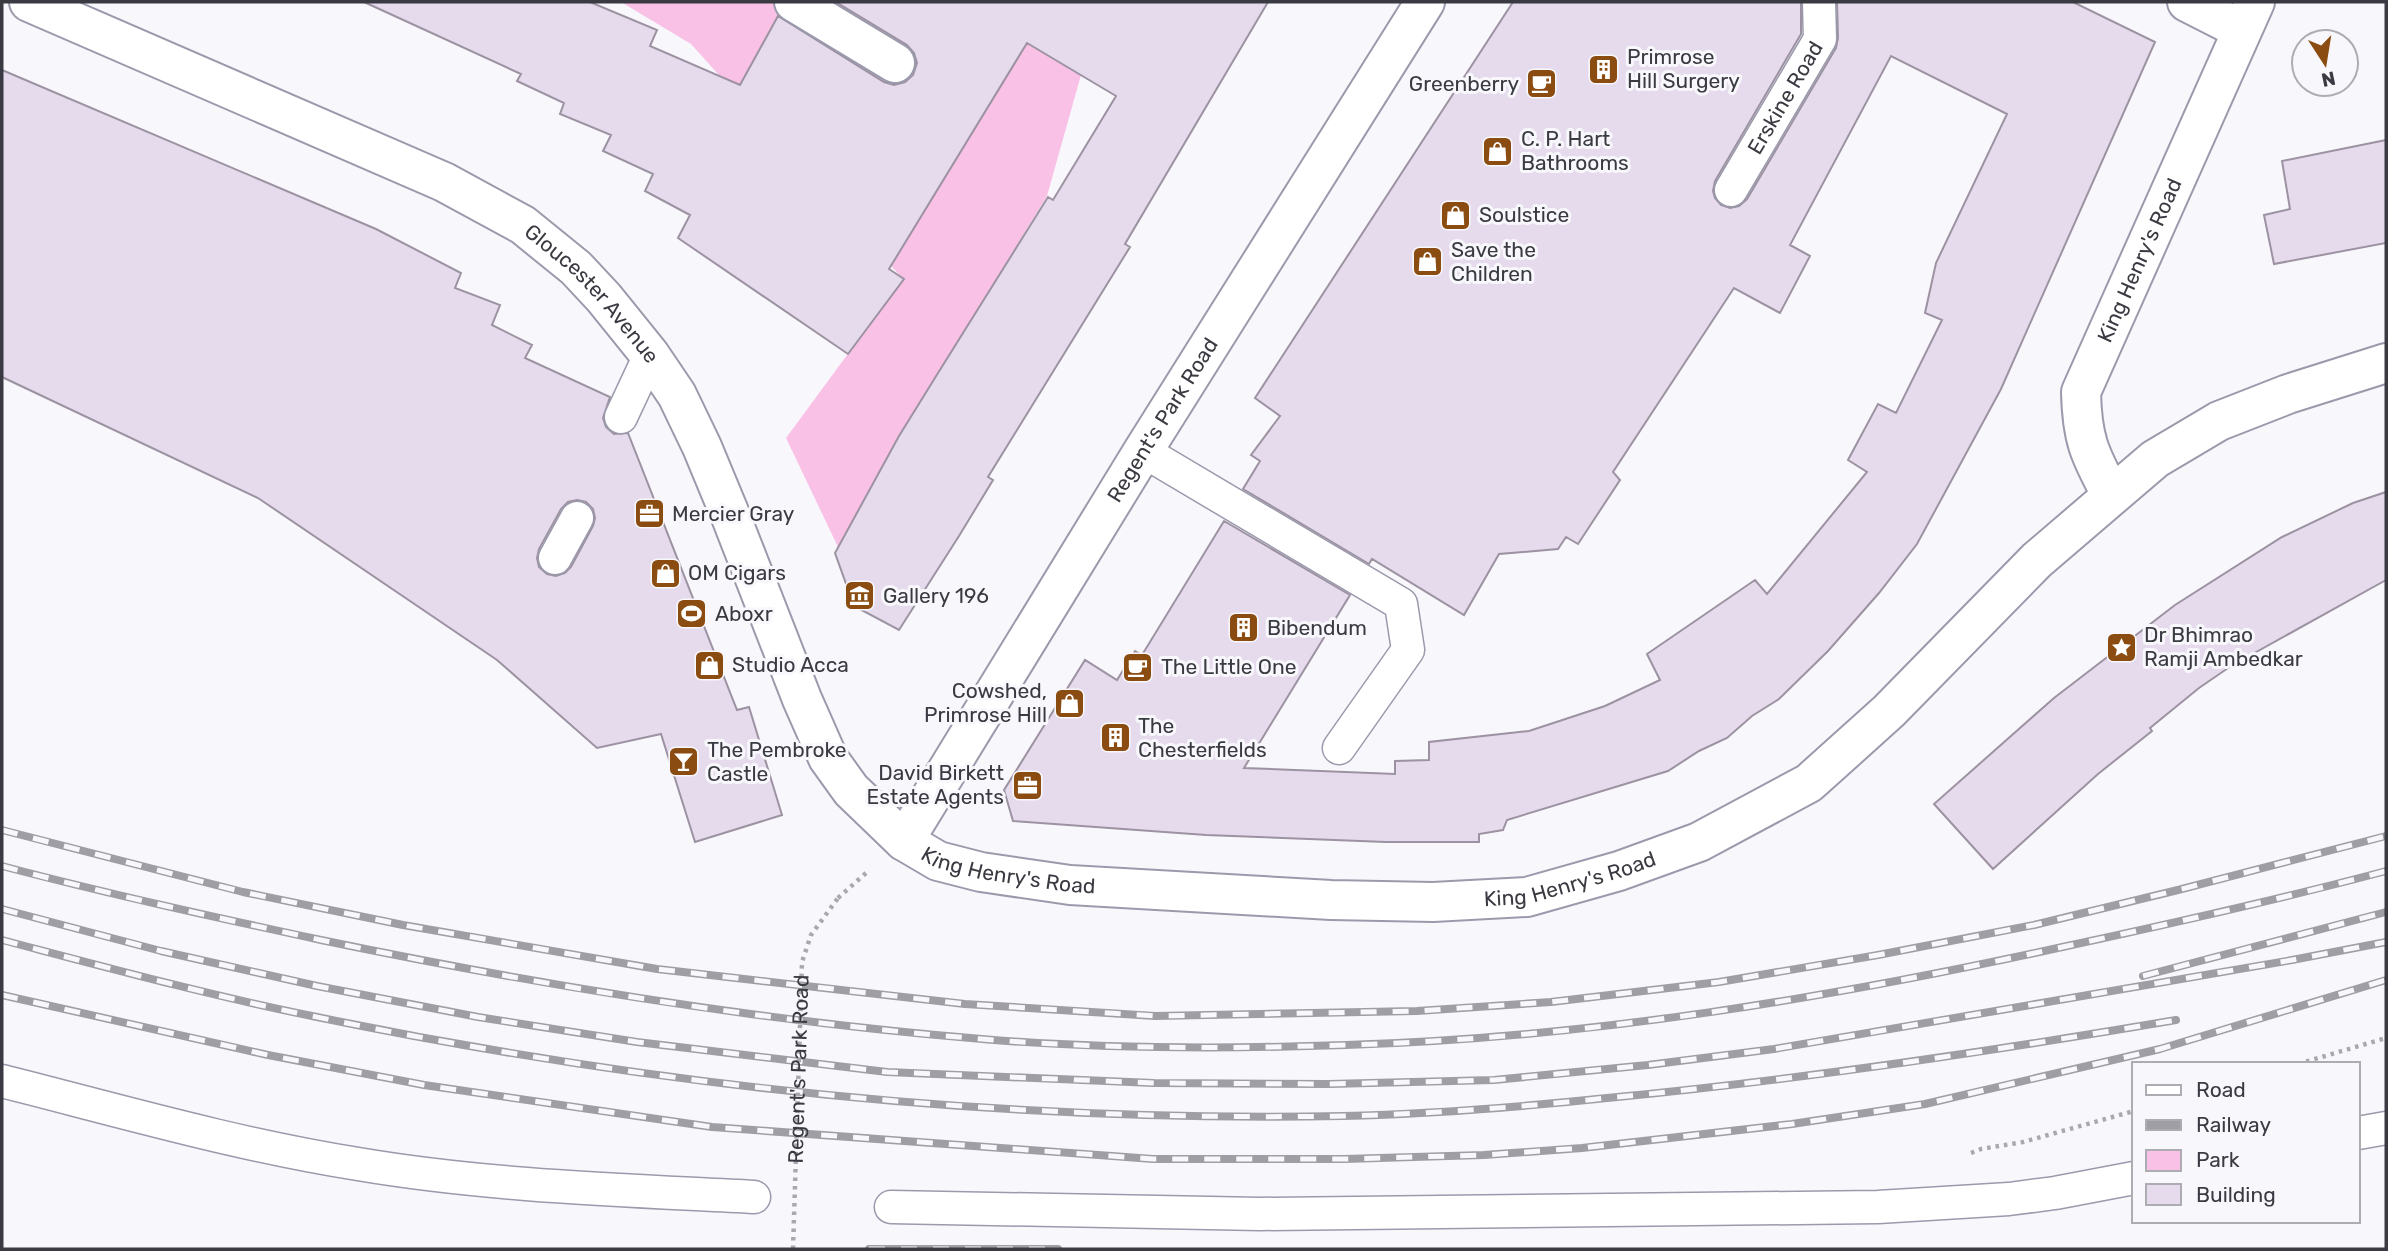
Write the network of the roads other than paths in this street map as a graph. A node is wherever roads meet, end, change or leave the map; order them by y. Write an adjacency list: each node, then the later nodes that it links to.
1 (29, 2): 9 (street, Gloucester Avenue)
2 (794, 2): 7 (street)
3 (1425, 2): 12 (street, Regent's Park Road)
4 (1819, 2): 8 (lane, Erskine Road)
5 (2188, 2): 6 (street)
6 (2249, 16): 13 (street, King Henry's Road)
7 (895, 63)
8 (1731, 190)
9 (650, 355): 11 (lane); 17 (street, Gloucester Avenue)
10 (2386, 363): 13 (street, King Henry's Road)
11 (621, 417)
12 (1143, 451): 16 (lane); 17 (street, Regent's Park Road)
13 (2111, 494): 17 (street, King Henry's Road)
14 (577, 518): 15 (lane)
15 (555, 558)
16 (1339, 748)
17 (904, 841)
18 (2, 1081): 22 (lane)
19 (2386, 1128): 20 (lane)
20 (2360, 1133)
21 (2132, 1178): 23 (lane)
22 (754, 1197)
23 (891, 1207)

